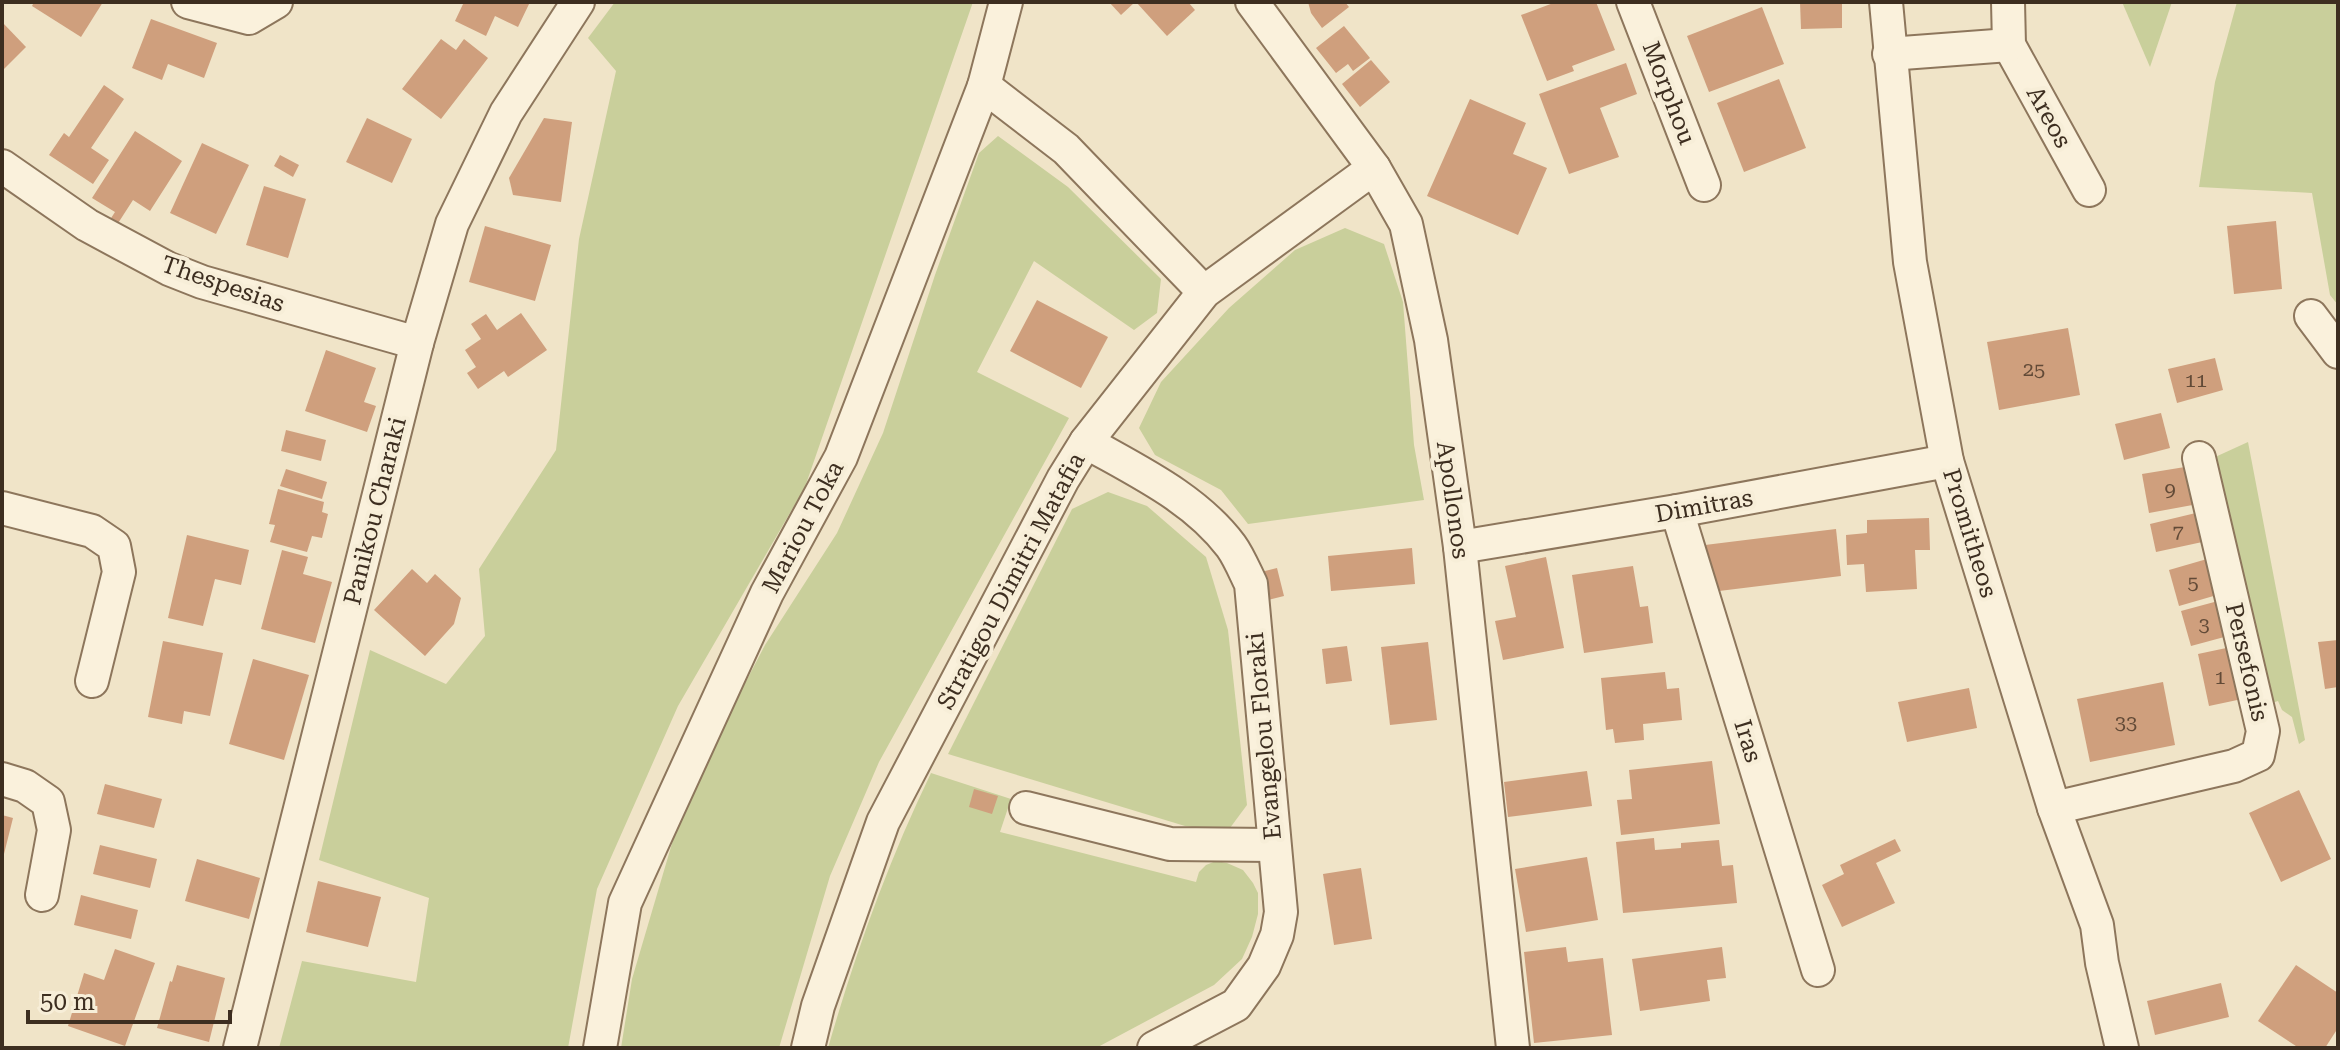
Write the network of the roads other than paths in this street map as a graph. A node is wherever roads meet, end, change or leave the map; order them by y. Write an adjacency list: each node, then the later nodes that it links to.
1 (188, 2): 2 (street)
2 (276, 2)
3 (578, 2): 18 (street, Panikou Charaki)
4 (1006, 2): 11 (street, Mariou Toka)
5 (1633, 2): 14 (street, Morphou)
6 (1886, 2): 10 (street, Promitheos)
7 (2008, 2): 9 (street, Areos)
8 (1256, 3): 13 (street, Apollonos)
9 (2009, 45): 10 (street); 15 (street, Areos)
10 (1889, 54): 22 (street, Promitheos)
11 (984, 86): 16 (street); 34 (street, Mariou Toka)
12 (2, 166): 18 (street, Thespesias)
13 (1374, 168): 16 (street, Stratigou Dimitri Matafia); 25 (street, Apollonos)
14 (1704, 185)
15 (2089, 190)
16 (1204, 292): 20 (street, Stratigou Dimitri Matafia)
17 (2311, 316): 19 (street)
18 (417, 343): 33 (street, Panikou Charaki)
19 (2338, 352)
20 (1086, 442): 30 (street, Evangelou Floraki); 35 (street, Stratigou Dimitri Matafia)
21 (2199, 458): 29 (street, Persefonis)
22 (1947, 461): 24 (street, Dimitras); 29 (street, Promitheos)
23 (2, 508): 26 (street)
24 (1677, 511): 25 (street, Dimitras); 32 (street, Iras)
25 (1460, 547): 37 (street, Apollonos)
26 (92, 681)
27 (2, 779): 31 (street)
28 (1026, 808): 30 (street)
29 (2054, 808): 38 (street, Promitheos)
30 (1273, 845): 36 (street, Evangelou Floraki)
31 (42, 895)
32 (1818, 970)
33 (240, 1048)
34 (600, 1048)
35 (808, 1048)
36 (1154, 1048)
37 (1513, 1048)
38 (2122, 1048)

